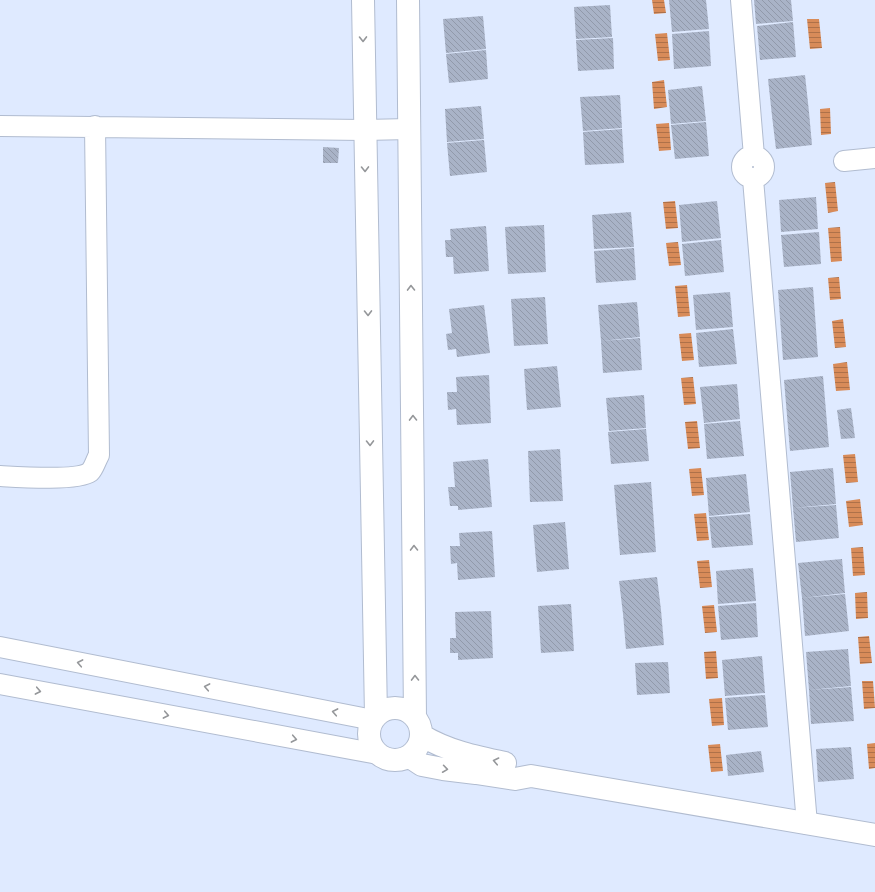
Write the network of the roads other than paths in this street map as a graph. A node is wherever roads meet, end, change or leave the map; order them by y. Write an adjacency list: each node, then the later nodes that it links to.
1 (362, 0): 7 (street, one-way to 7)
2 (408, 0): 6 (street)
3 (741, 0): 18 (street)
4 (0, 126): 5 (street)
5 (95, 126): 7 (street); 10 (street)
6 (410, 129): 7 (street); 14 (street, one-way to 6)
7 (364, 130): 13 (street, one-way to 13)
8 (875, 158): 9 (street)
9 (844, 161)
10 (0, 476)
11 (0, 647): 13 (street, one-way to 11)
12 (0, 684): 15 (street, one-way to 15)
13 (374, 718): 14 (street); 15 (street)
14 (418, 726): 16 (street); 17 (street, one-way to 14)
15 (378, 754): 16 (street)
16 (410, 756): 17 (street, one-way to 17)
17 (531, 776): 18 (street)
18 (807, 824): 19 (street)
19 (875, 835)

